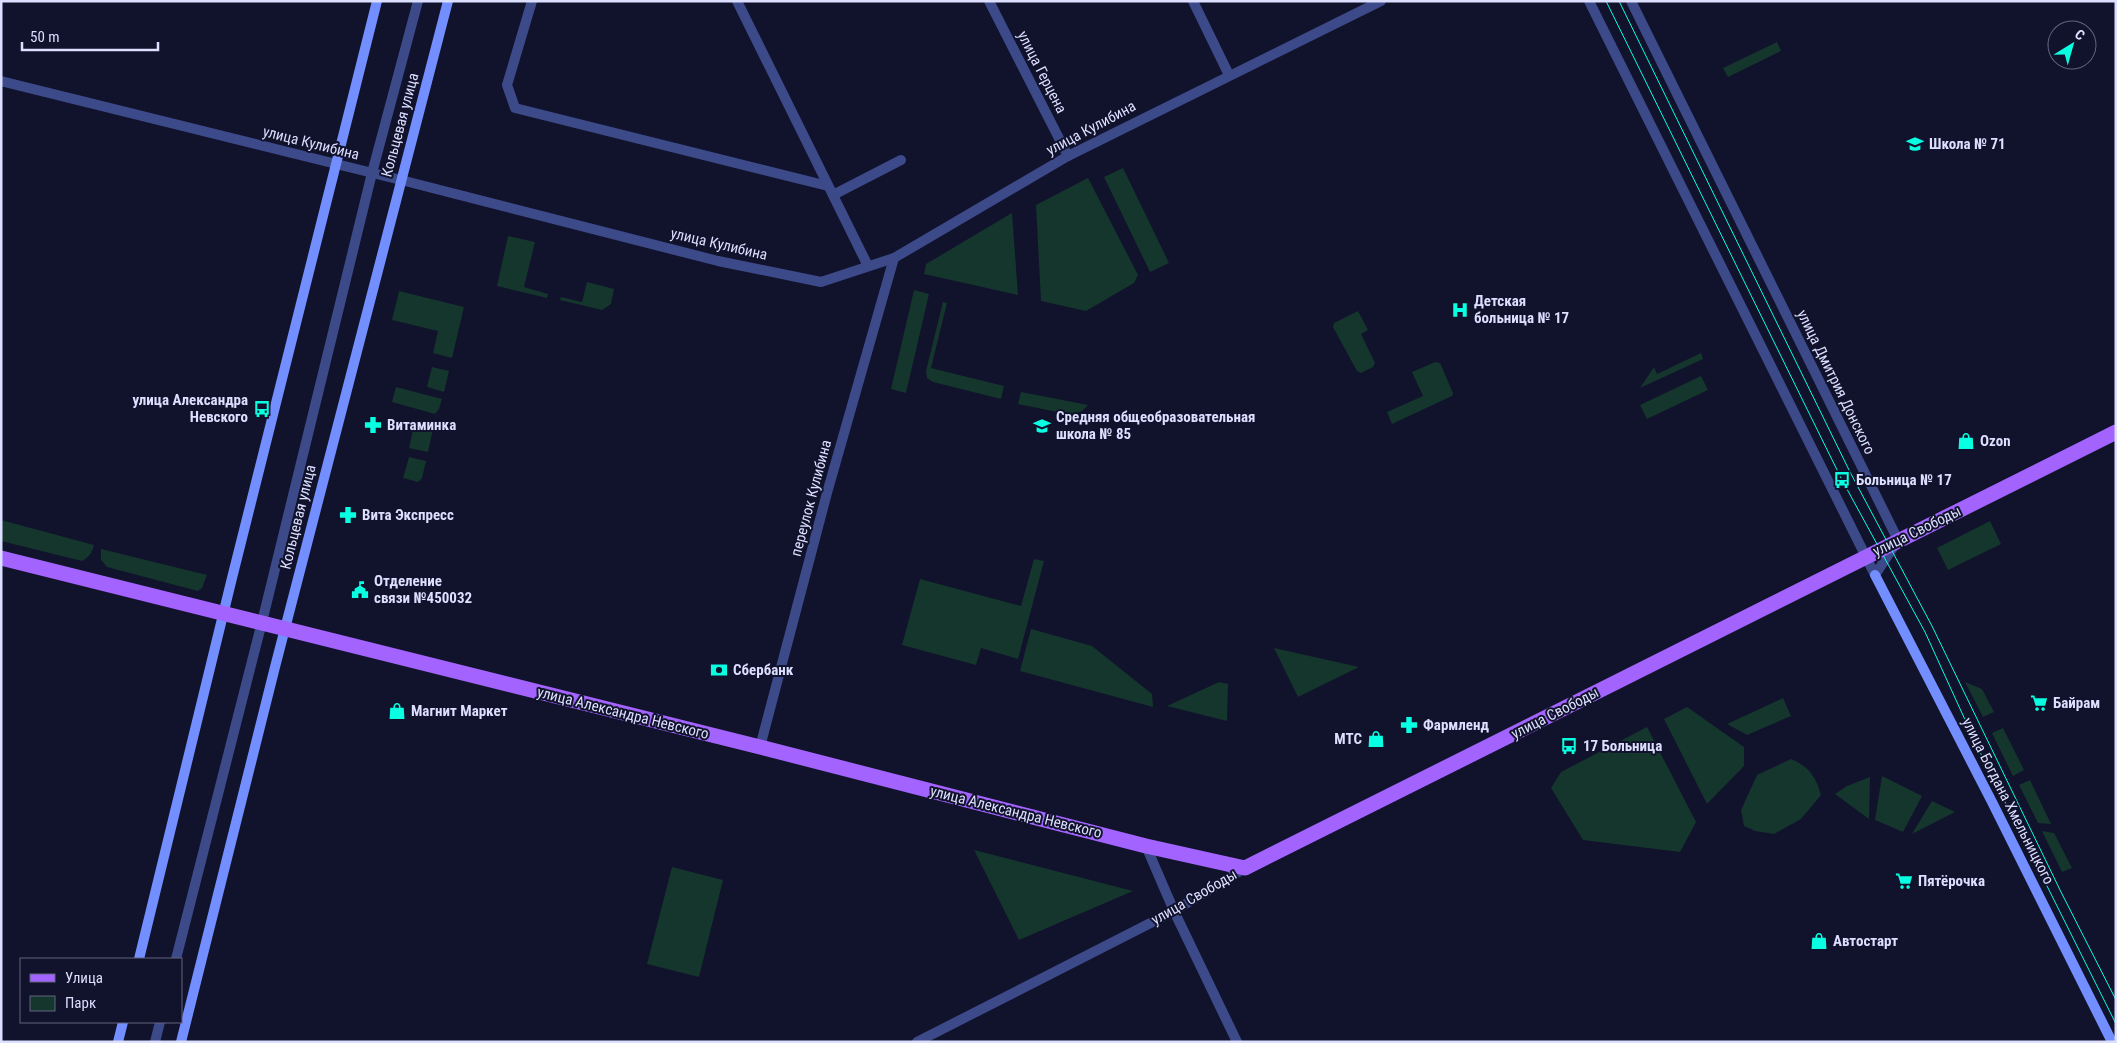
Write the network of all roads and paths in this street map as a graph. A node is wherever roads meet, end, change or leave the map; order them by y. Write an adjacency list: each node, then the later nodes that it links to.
1 (378, 1): 15 (main road)
2 (418, 1): 16 (street)
3 (448, 1): 17 (main road, Кольцевая улица)
4 (532, 1): 18 (street)
5 (736, 1): 18 (street)
6 (989, 1): 13 (street, улица Герцена)
7 (1193, 1): 11 (street)
8 (1381, 1): 11 (street, улица Кулибина)
9 (1589, 1): 23 (street)
10 (1631, 1): 22 (street, улица Дмитрия Донского)
11 (1229, 74): 13 (street, улица Кулибина)
12 (1, 82): 15 (street, улица Кулибина)
13 (1068, 156): 19 (street, улица Кулибина)
14 (901, 160): 18 (street)
15 (335, 164): 16 (street, улица Кулибина); 26 (main road)
16 (372, 173): 17 (street, улица Кулибина); 27 (street)
17 (401, 180): 20 (street, улица Кулибина); 28 (main road, Кольцевая улица)
18 (830, 190): 20 (street)
19 (894, 258): 20 (street, улица Кулибина); 29 (street, переулок Кулибина)
20 (868, 266)
21 (2116, 432): 22 (main road, улица Свободы)
22 (1898, 540): 23 (main road, улица Свободы); 25 (street)
23 (1865, 556): 25 (street); 31 (main road, улица Свободы)
24 (1, 558): 26 (main road, улица Александра Невского)
25 (1875, 575): 42 (main road, улица Богдана Хмельницкого)
26 (223, 613): 27 (main road, улица Александра Невского); 33 (main road)
27 (262, 622): 28 (main road, улица Александра Невского); 34 (street)
28 (285, 628): 29 (main road, улица Александра Невского); 39 (main road, Кольцевая улица)
29 (760, 747): 30 (main road, улица Александра Невского)
30 (1146, 846): 31 (main road, улица Александра Невского); 32 (street)
31 (1245, 868): 32 (street, улица Свободы)
32 (1174, 911): 40 (street, улица Свободы); 41 (street)
33 (138, 958)
34 (176, 958)
35 (123, 1023): 37 (main road)
36 (160, 1023): 38 (street)
37 (118, 1042)
38 (155, 1042)
39 (182, 1042)
40 (917, 1042)
41 (1237, 1042)
42 (2112, 1042)

